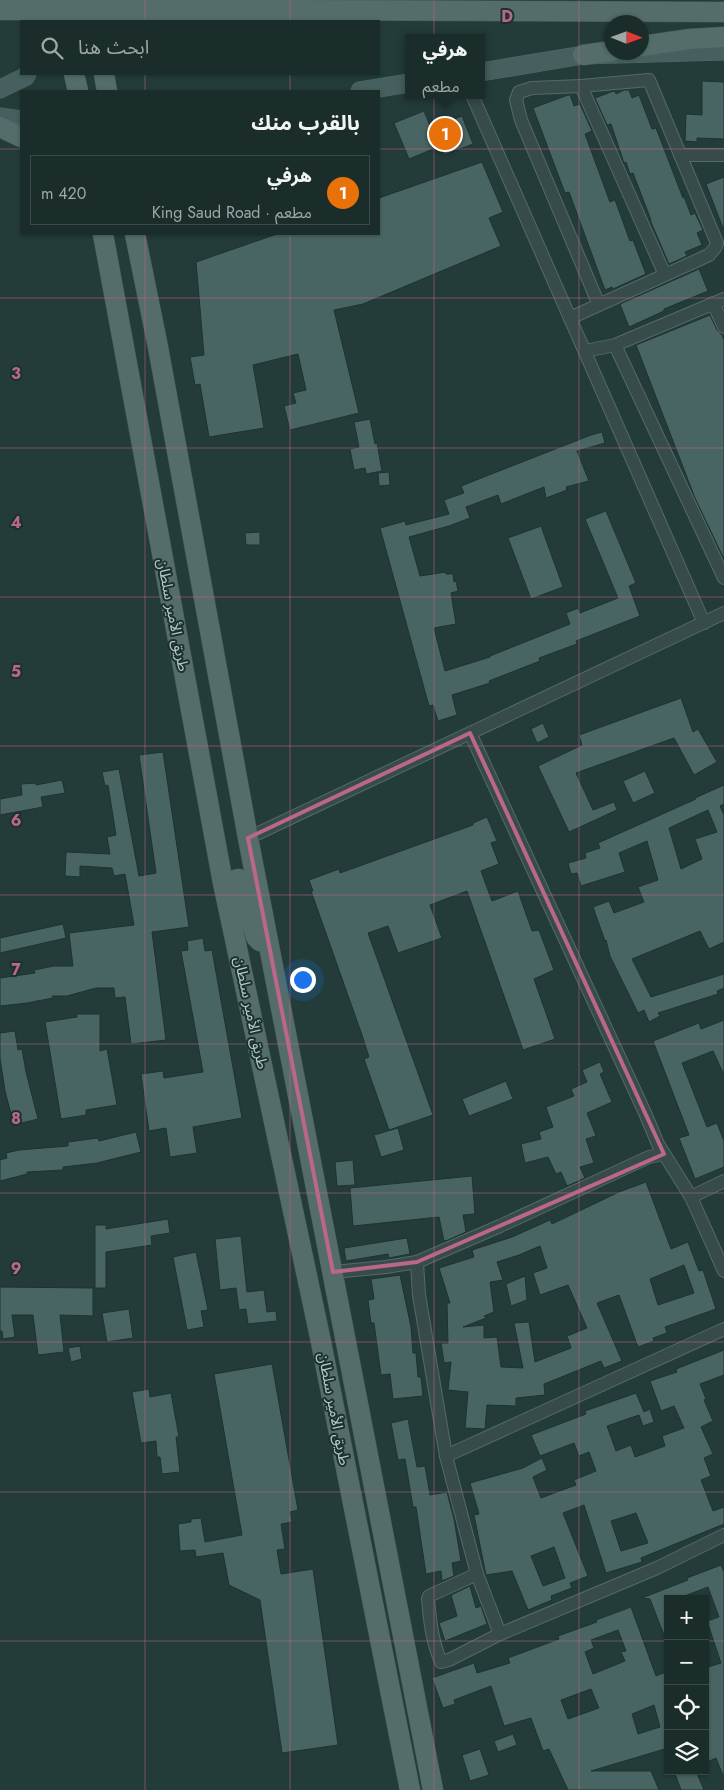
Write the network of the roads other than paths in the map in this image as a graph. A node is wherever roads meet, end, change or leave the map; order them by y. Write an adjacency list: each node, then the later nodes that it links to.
1 (40, 0): 6 (main road)
2 (60, 0): 7 (main road)
3 (89, 0): 8 (main road)
4 (0, 10): 5 (main road, bridge)
5 (724, 12)
6 (45, 20)
7 (64, 20)
8 (94, 20)
9 (724, 37): 10 (main road)
10 (649, 45)
11 (724, 51): 13 (main road)
12 (604, 52): 13 (main road)
13 (583, 55): 14 (main road)
14 (485, 71)
15 (26, 75): 20 (main road)
16 (74, 75): 21 (main road)
17 (104, 75): 22 (main road)
18 (405, 84): 23 (main road)
19 (581, 86): 30 (street); 34 (street); 37 (street)
20 (0, 89)
21 (78, 90)
22 (107, 90)
23 (366, 90)
24 (474, 99): 38 (street)
25 (0, 117): 26 (main road)
26 (20, 120)
27 (0, 127): 28 (main road)
28 (20, 137)
29 (724, 155): 30 (street)
30 (680, 156): 34 (street)
31 (135, 235): 35 (main road, طريق الأمير سلطان)
32 (150, 235): 35 (main road)
33 (102, 240): 48 (main road, طريق الأمير سلطان)
34 (665, 275): 37 (street)
35 (147, 294): 47 (main road, طريق الأمير سلطان)
36 (719, 301): 39 (street); 40 (street)
37 (599, 305): 38 (street)
38 (570, 318): 41 (street)
39 (724, 326)
40 (615, 345): 41 (street); 42 (street)
41 (585, 351): 45 (street)
42 (724, 578)
43 (724, 614): 45 (street)
44 (724, 621): 45 (street)
45 (704, 623): 46 (street)
46 (470, 733): 47 (street); 50 (street)
47 (248, 838): 49 (main road, طريق الأمير سلطان)
48 (223, 883): 49 (main road); 61 (main road, طريق الأمير سلطان)
49 (271, 950): 55 (main road, طريق الأمير سلطان)
50 (664, 1154): 52 (street); 53 (street)
51 (724, 1182): 52 (street)
52 (691, 1198): 54 (street)
53 (417, 1262): 55 (street); 57 (street)
54 (724, 1271)
55 (333, 1272): 62 (main road, طريق الأمير سلطان)
56 (724, 1329): 57 (street)
57 (446, 1456): 59 (street)
58 (724, 1535): 60 (street)
59 (477, 1574): 60 (street); 60 (street)
60 (500, 1634)
61 (410, 1790)
62 (433, 1790)

